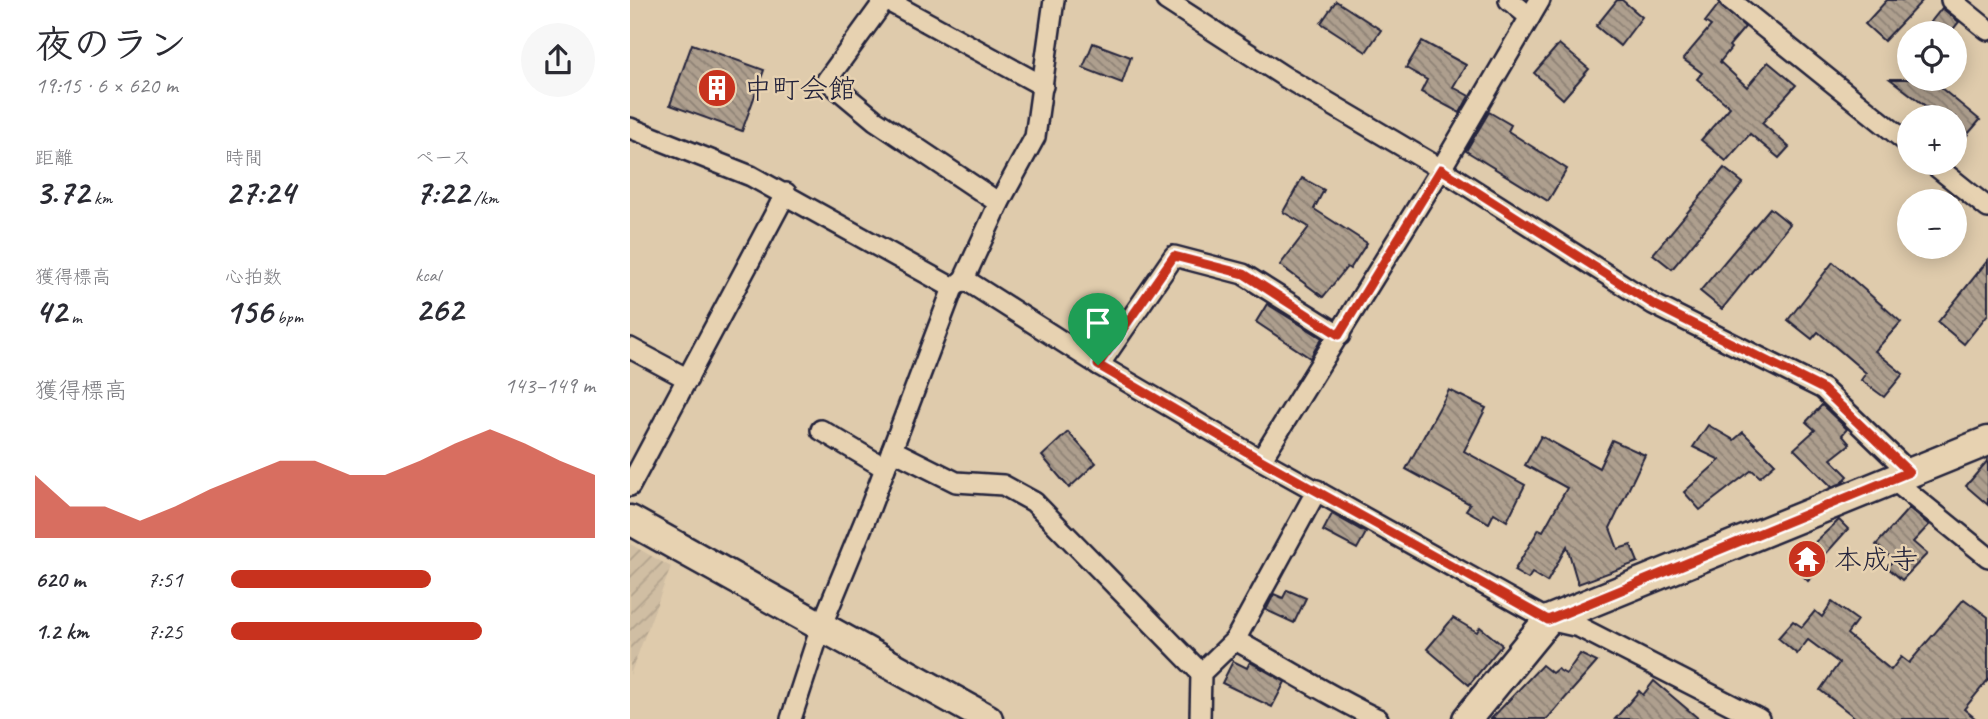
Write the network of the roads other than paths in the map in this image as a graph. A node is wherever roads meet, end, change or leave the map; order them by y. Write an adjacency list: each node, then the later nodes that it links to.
1 (885, 0): 9 (street); 15 (street)
2 (1054, 0): 9 (street)
3 (1166, 0): 12 (street)
4 (1510, 0): 7 (street)
5 (1730, 0): 11 (street)
6 (1951, 0): 8 (street)
7 (1535, 8): 12 (street)
8 (1988, 30)
9 (1043, 86): 15 (street)
10 (630, 128): 14 (street)
11 (1897, 134)
12 (1441, 169): 18 (street); 26 (street)
13 (1947, 175): 16 (street)
14 (786, 193): 17 (street); 21 (street)
15 (999, 203): 17 (street)
16 (1988, 208)
17 (959, 284): 20 (street); 24 (street)
18 (1339, 335): 20 (street); 25 (street)
19 (630, 348): 21 (street)
20 (1098, 365): 25 (street)
21 (688, 379): 27 (street)
22 (821, 430): 24 (street)
23 (1988, 441): 26 (street)
24 (889, 459): 32 (street); 34 (street)
25 (1261, 460): 28 (street)
26 (1900, 476): 30 (street); 31 (street)
27 (630, 486)
28 (1317, 489): 31 (street); 33 (street)
29 (630, 520): 32 (street)
30 (1988, 557)
31 (1548, 620): 39 (street); 40 (street)
32 (821, 627): 35 (street); 36 (street)
33 (1235, 640): 34 (street); 38 (street)
34 (1201, 673): 37 (street)
35 (792, 719)
36 (988, 719)
37 (1200, 719)
38 (1378, 719)
39 (1466, 719)
40 (1759, 719)

